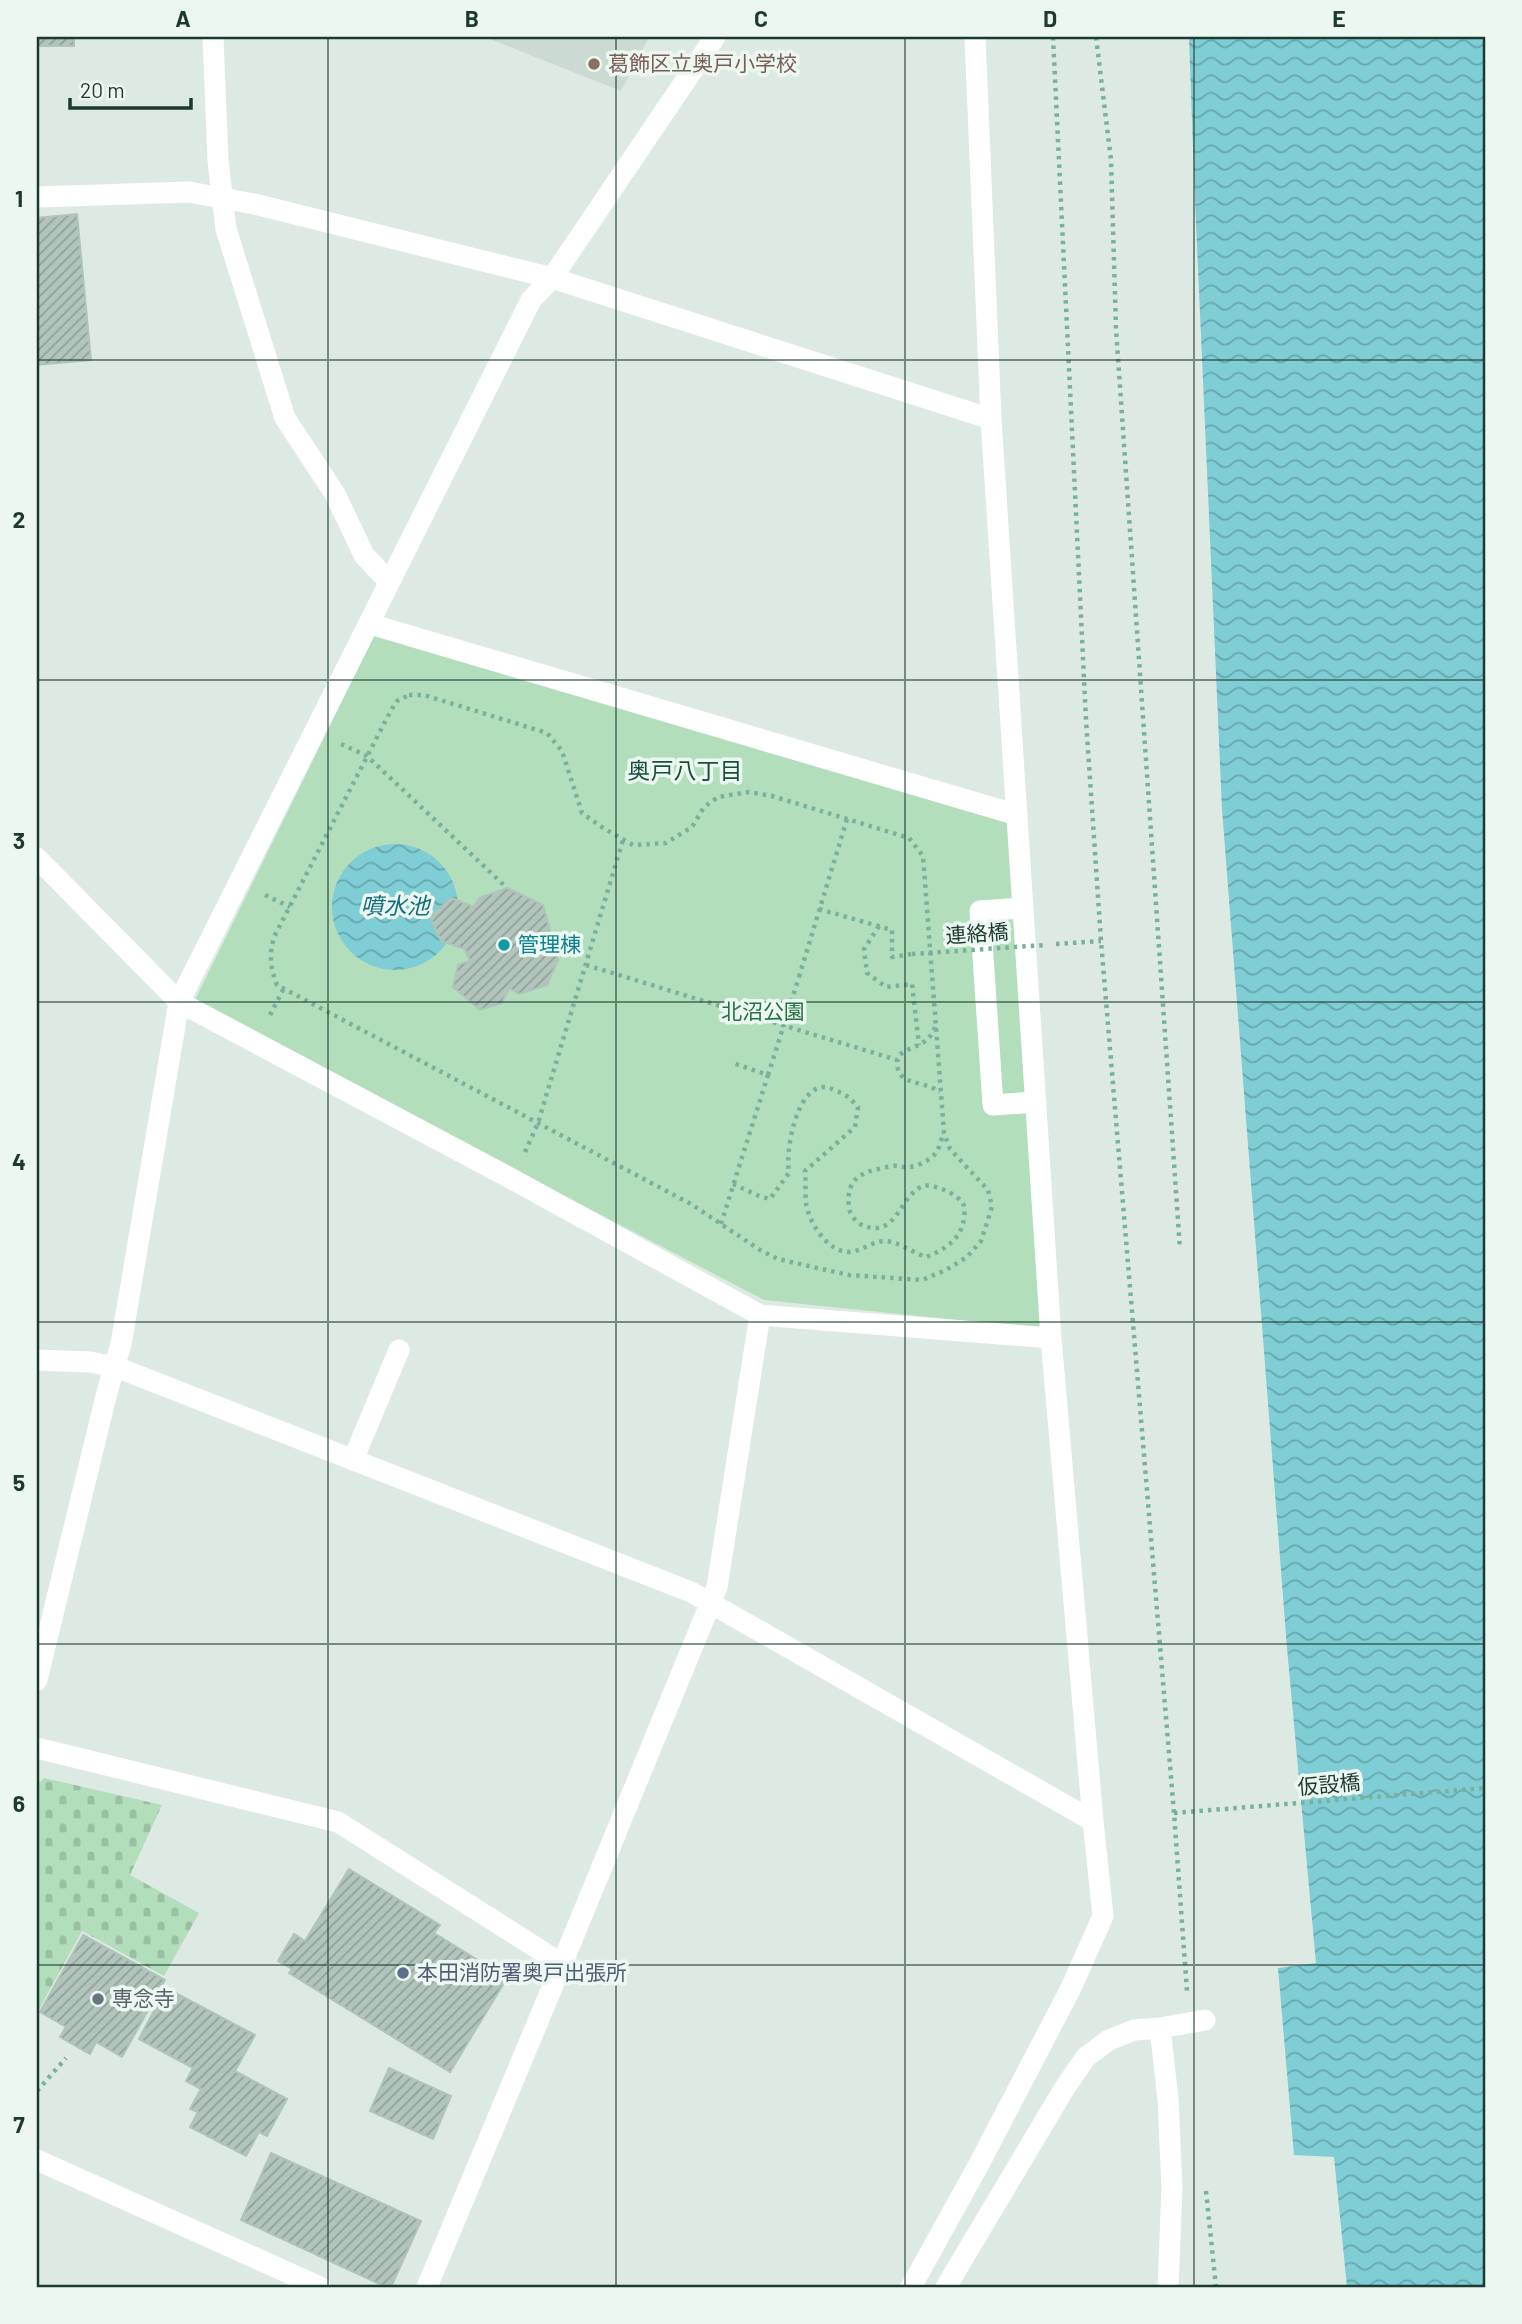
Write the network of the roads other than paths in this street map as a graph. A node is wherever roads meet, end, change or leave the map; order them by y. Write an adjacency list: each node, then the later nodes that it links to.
1 (213, 37): 5 (street)
2 (715, 37): 6 (street)
3 (975, 37): 7 (street)
4 (37, 197): 5 (street)
5 (221, 198): 6 (street); 8 (street)
6 (552, 278): 7 (street); 8 (street)
7 (991, 419): 10 (street)
8 (389, 582): 9 (street)
9 (370, 624): 10 (street); 13 (street)
10 (1017, 815): 12 (street)
11 (37, 858): 13 (street)
12 (1023, 908): 14 (street); 14 (street)
13 (179, 1002): 15 (street); 19 (street)
14 (1036, 1102): 16 (street)
15 (760, 1315): 16 (street); 21 (street)
16 (1051, 1338): 24 (street)
17 (399, 1350): 20 (street)
18 (37, 1360): 19 (street)
19 (116, 1367): 20 (street); 22 (street)
20 (353, 1460): 21 (street)
21 (711, 1604): 24 (street); 25 (street)
22 (37, 1680)
23 (37, 1748): 25 (street)
24 (1093, 1821): 31 (street)
25 (562, 1964): 30 (street)
26 (1196, 2021): 27 (street)
27 (1160, 2028): 32 (street); 33 (street)
28 (37, 2160): 29 (street)
29 (320, 2287)
30 (427, 2287)
31 (911, 2287)
32 (946, 2287)
33 (1168, 2287)

